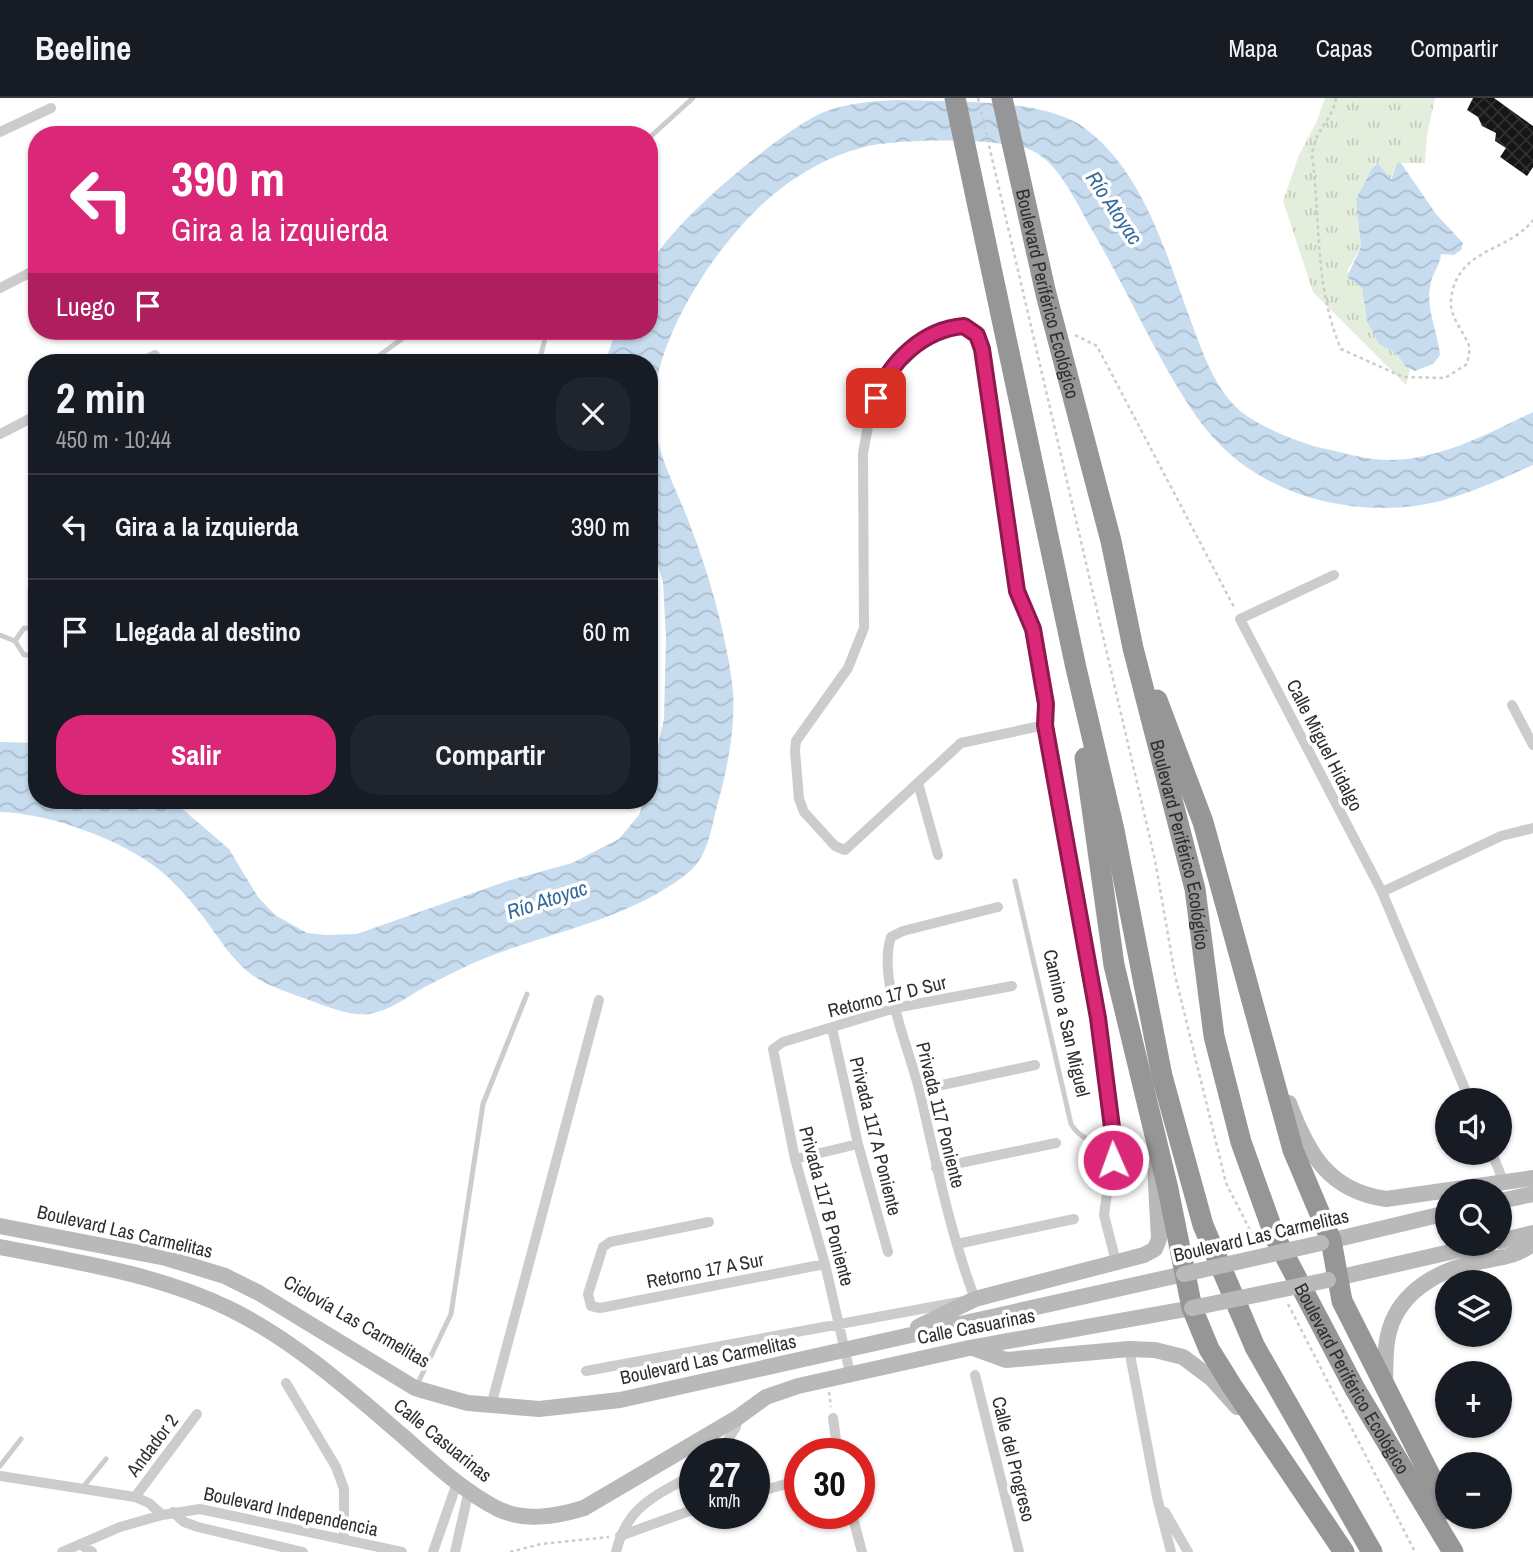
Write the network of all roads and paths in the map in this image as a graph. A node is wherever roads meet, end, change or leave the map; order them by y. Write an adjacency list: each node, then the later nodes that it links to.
1 (693, 98): 7 (lane)
2 (955, 98): 25 (highway)
3 (978, 98): 12 (path)
4 (1002, 98): 13 (highway, Boulevard Periférico Ecológico)
5 (1336, 98): 9 (path)
6 (51, 108): 8 (street)
7 (658, 130)
8 (0, 132)
9 (1533, 220)
10 (28, 274): 11 (street)
11 (0, 288)
12 (1023, 298)
13 (1058, 337): 19 (path); 23 (highway, Boulevard Periférico Ecológico)
14 (401, 340): 15 (lane)
15 (381, 354)
16 (28, 420): 17 (street)
17 (0, 434)
18 (1334, 575): 19 (street)
19 (1240, 619): 33 (street, Calle Miguel Hidalgo)
20 (28, 629): 22 (lane)
21 (0, 635): 22 (lane)
22 (15, 641): 24 (lane)
23 (1133, 648): 38 (highway); 125 (highway, Boulevard Periférico Ecológico)
24 (28, 655)
25 (1076, 668): 45 (highway); 124 (highway)
26 (1512, 705): 28 (street)
27 (1045, 725): 29 (street); 29 (street); 47 (street)
28 (1533, 745)
29 (918, 783): 31 (street)
30 (1533, 828): 33 (street)
31 (938, 855)
32 (1015, 881): 47 (lane, Camino a San Miguel)
33 (1382, 892): 43 (street, Calle Miguel Hidalgo)
34 (998, 908): 39 (street, Privada 117 Poniente)
35 (1012, 986): 39 (street, Retorno 17 D Sur)
36 (527, 993): 86 (lane)
37 (599, 1000): 88 (street)
38 (1251, 1006): 53 (main road); 62 (highway)
39 (895, 1008): 40 (street, Retorno 17 D Sur); 44 (street, Privada 117 Poniente)
40 (832, 1027): 41 (street, Retorno 17 D Sur); 48 (street, Privada 117 A Poniente)
41 (773, 1049): 49 (street, Privada 117 B Poniente)
42 (1035, 1065): 44 (street)
43 (1465, 1088)
44 (919, 1090): 50 (street, Privada 117 Poniente)
45 (1154, 1132): 68 (main road); 70 (highway)
46 (1056, 1143): 50 (street)
47 (1114, 1143): 68 (street)
48 (858, 1144): 49 (street); 66 (street, Privada 117 A Poniente)
49 (795, 1159): 69 (street, Privada 117 B Poniente)
50 (936, 1168): 64 (street, Privada 117 Poniente)
51 (1533, 1178): 52 (main road)
52 (1512, 1182)
53 (1435, 1192)
54 (1533, 1194): 55 (main road)
55 (1512, 1199)
56 (1435, 1216): 62 (main road, Boulevard Las Carmelitas)
57 (1074, 1219): 64 (street)
58 (709, 1222): 69 (street, Retorno 17 A Sur)
59 (0, 1226): 75 (main road, Boulevard Las Carmelitas)
60 (1533, 1233): 61 (main road)
61 (1512, 1238)
62 (1326, 1242): 70 (main road, Boulevard Las Carmelitas, bridge); 71 (highway)
63 (1533, 1243): 85 (main road)
64 (957, 1244): 72 (street, Privada 117 Poniente)
65 (0, 1247): 77 (main road, Calle Casuarinas)
66 (888, 1252)
67 (1435, 1256): 71 (main road)
68 (1116, 1262): 72 (main road)
69 (825, 1264): 74 (street, Privada 117 B Poniente)
70 (1184, 1274): 73 (highway); 76 (main road, Boulevard Las Carmelitas)
71 (1333, 1280): 73 (main road, bridge); 85 (highway)
72 (975, 1299): 74 (street); 76 (main road)
73 (1192, 1308): 78 (main road, Calle Casuarinas); 95 (highway)
74 (839, 1324): 80 (street, Privada 117 B Poniente); 81 (street)
75 (317, 1327): 77 (main road); 86 (main road, Boulevard Las Carmelitas)
76 (897, 1337): 80 (main road, Boulevard Las Carmelitas)
77 (287, 1343): 101 (main road, Calle Casuarinas)
78 (973, 1348): 79 (main road); 82 (main road, Calle Casuarinas)
79 (1129, 1349): 95 (main road); 104 (street)
80 (845, 1350): 82 (street, Privada 117 B Poniente); 88 (main road, Boulevard Las Carmelitas)
81 (586, 1371)
82 (850, 1373): 90 (main road, Calle Casuarinas)
83 (975, 1375): 120 (street, Calle del Progreso)
84 (286, 1383): 110 (street)
85 (1385, 1383): 100 (highway)
86 (415, 1388): 88 (main road, Boulevard Las Carmelitas)
87 (828, 1389): 91 (path)
88 (491, 1406)
89 (197, 1414): 103 (street, Andador 2)
90 (737, 1418): 92 (street); 101 (main road, Calle Casuarinas)
91 (833, 1418): 93 (street)
92 (729, 1438)
93 (836, 1438)
94 (21, 1439): 97 (lane)
95 (1266, 1439): 123 (highway)
96 (106, 1458): 102 (lane)
97 (0, 1466)
98 (0, 1476): 102 (street, Boulevard Independencia)
99 (679, 1482): 109 (street)
100 (1435, 1485)
101 (463, 1486): 115 (street); 116 (street)
102 (83, 1487): 103 (street, Boulevard Independencia)
103 (135, 1497): 105 (street, Boulevard Independencia)
104 (1157, 1497): 121 (street); 122 (street)
105 (168, 1514): 110 (street, Boulevard Independencia); 111 (street, Boulevard Independencia); 113 (street, Boulevard Independencia)
106 (679, 1514): 109 (street)
107 (856, 1529): 119 (street)
108 (1455, 1529): 126 (highway)
109 (620, 1536): 117 (path); 118 (street)
110 (344, 1539): 114 (street, Boulevard Independencia)
111 (72, 1549): 112 (street)
112 (92, 1552)
113 (303, 1552)
114 (402, 1552)
115 (433, 1552)
116 (455, 1552)
117 (510, 1552)
118 (616, 1552)
119 (862, 1552)
120 (1019, 1552)
121 (1171, 1552)
122 (1188, 1552)
123 (1344, 1552)
124 (1372, 1552)
125 (1453, 1552)
126 (1464, 1552)

